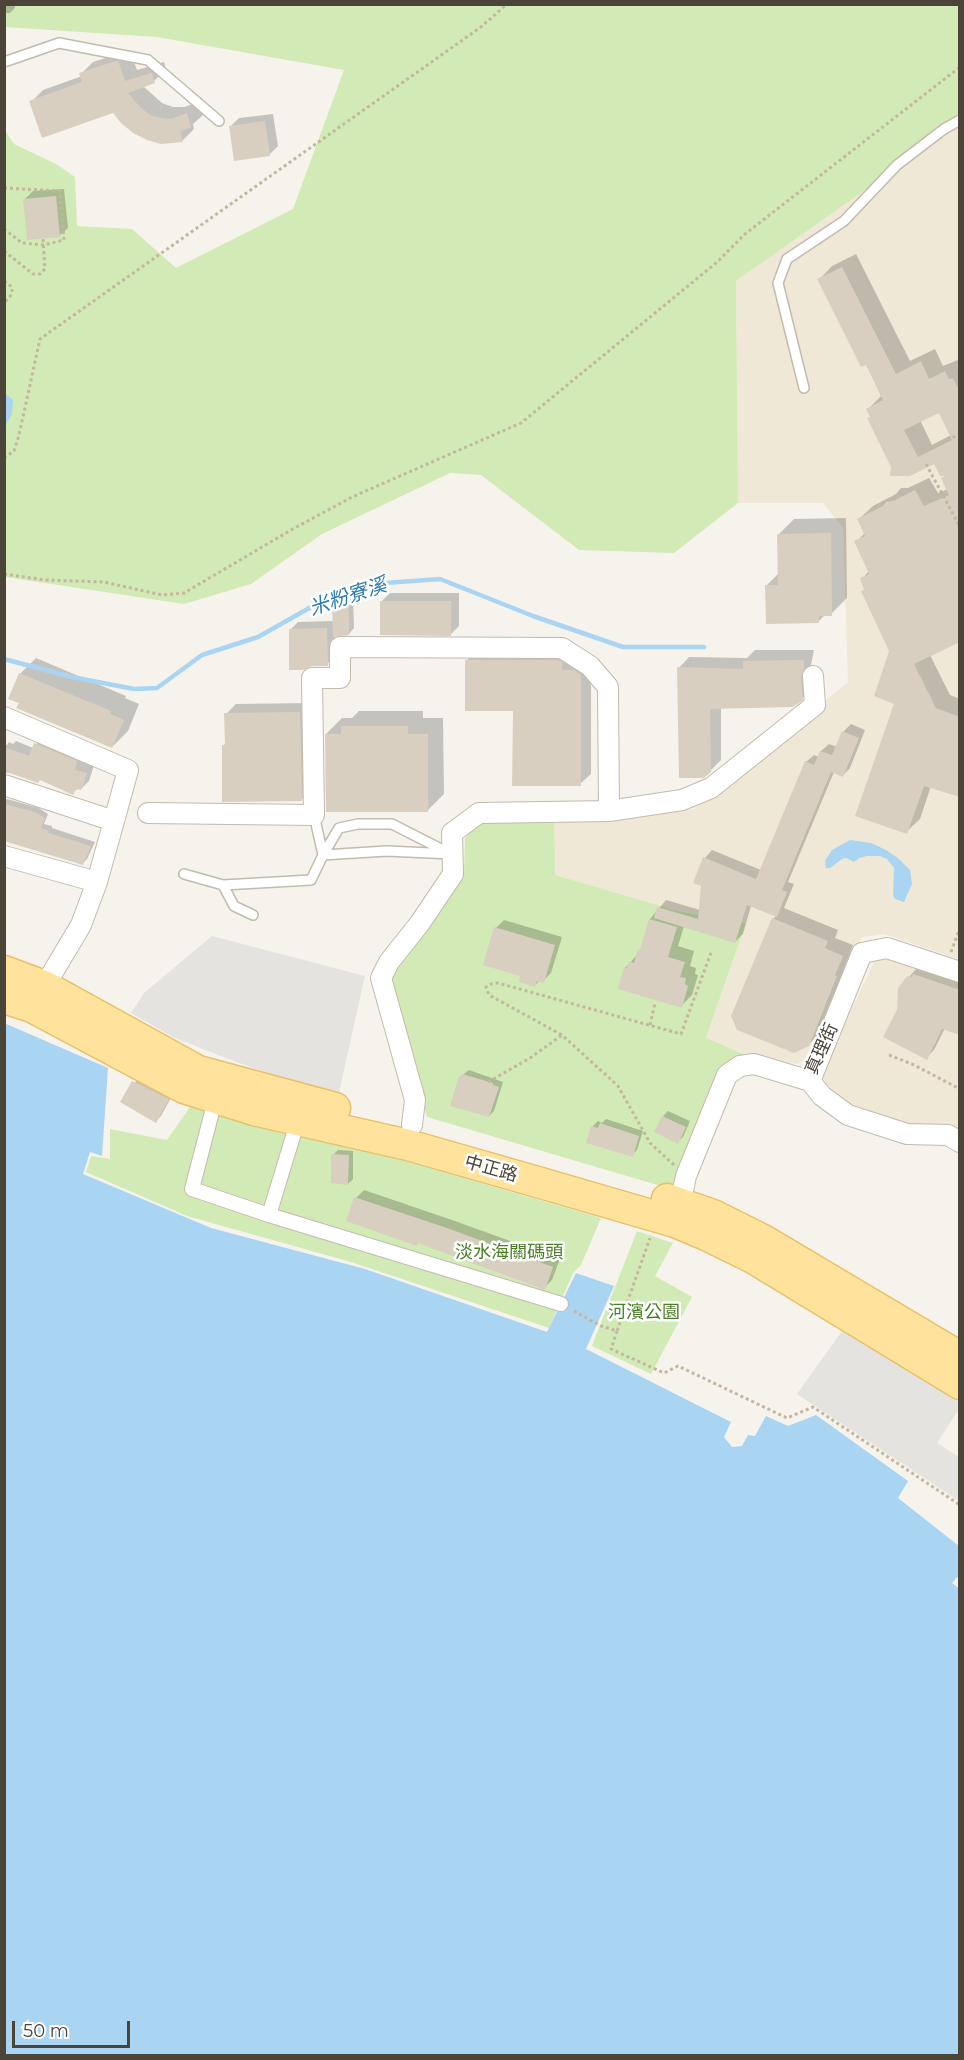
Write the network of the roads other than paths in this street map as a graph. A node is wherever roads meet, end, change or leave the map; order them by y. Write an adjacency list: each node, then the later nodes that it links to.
1 (4, 62): 2 (lane)
2 (219, 120)
3 (960, 120): 4 (lane)
4 (804, 388)
5 (813, 676): 8 (street)
6 (4, 717): 11 (street)
7 (4, 785): 11 (street)
8 (609, 811): 10 (street); 12 (street)
9 (148, 813): 10 (street)
10 (314, 815): 13 (lane)
11 (114, 821): 16 (street)
12 (452, 854): 13 (lane); 13 (lane); 25 (street)
13 (323, 855): 17 (lane)
14 (4, 856): 16 (street)
15 (184, 874): 17 (lane)
16 (97, 882): 21 (street)
17 (223, 885): 18 (lane)
18 (253, 915)
19 (952, 970): 22 (street, 真理街)
20 (4, 971): 21 (main road, 中正路)
21 (27, 997): 24 (main road, 中正路); 25 (main road, 中正路)
22 (810, 1082): 26 (street); 27 (street, 真理街)
23 (213, 1108): 28 (street)
24 (298, 1120): 27 (main road, 中正路); 28 (street)
25 (412, 1125): 27 (main road, 中正路)
26 (960, 1142)
27 (674, 1208): 30 (main road, 中正路); 31 (main road, 中正路)
28 (269, 1215): 29 (street)
29 (561, 1304)
30 (960, 1357)
31 (960, 1384)

